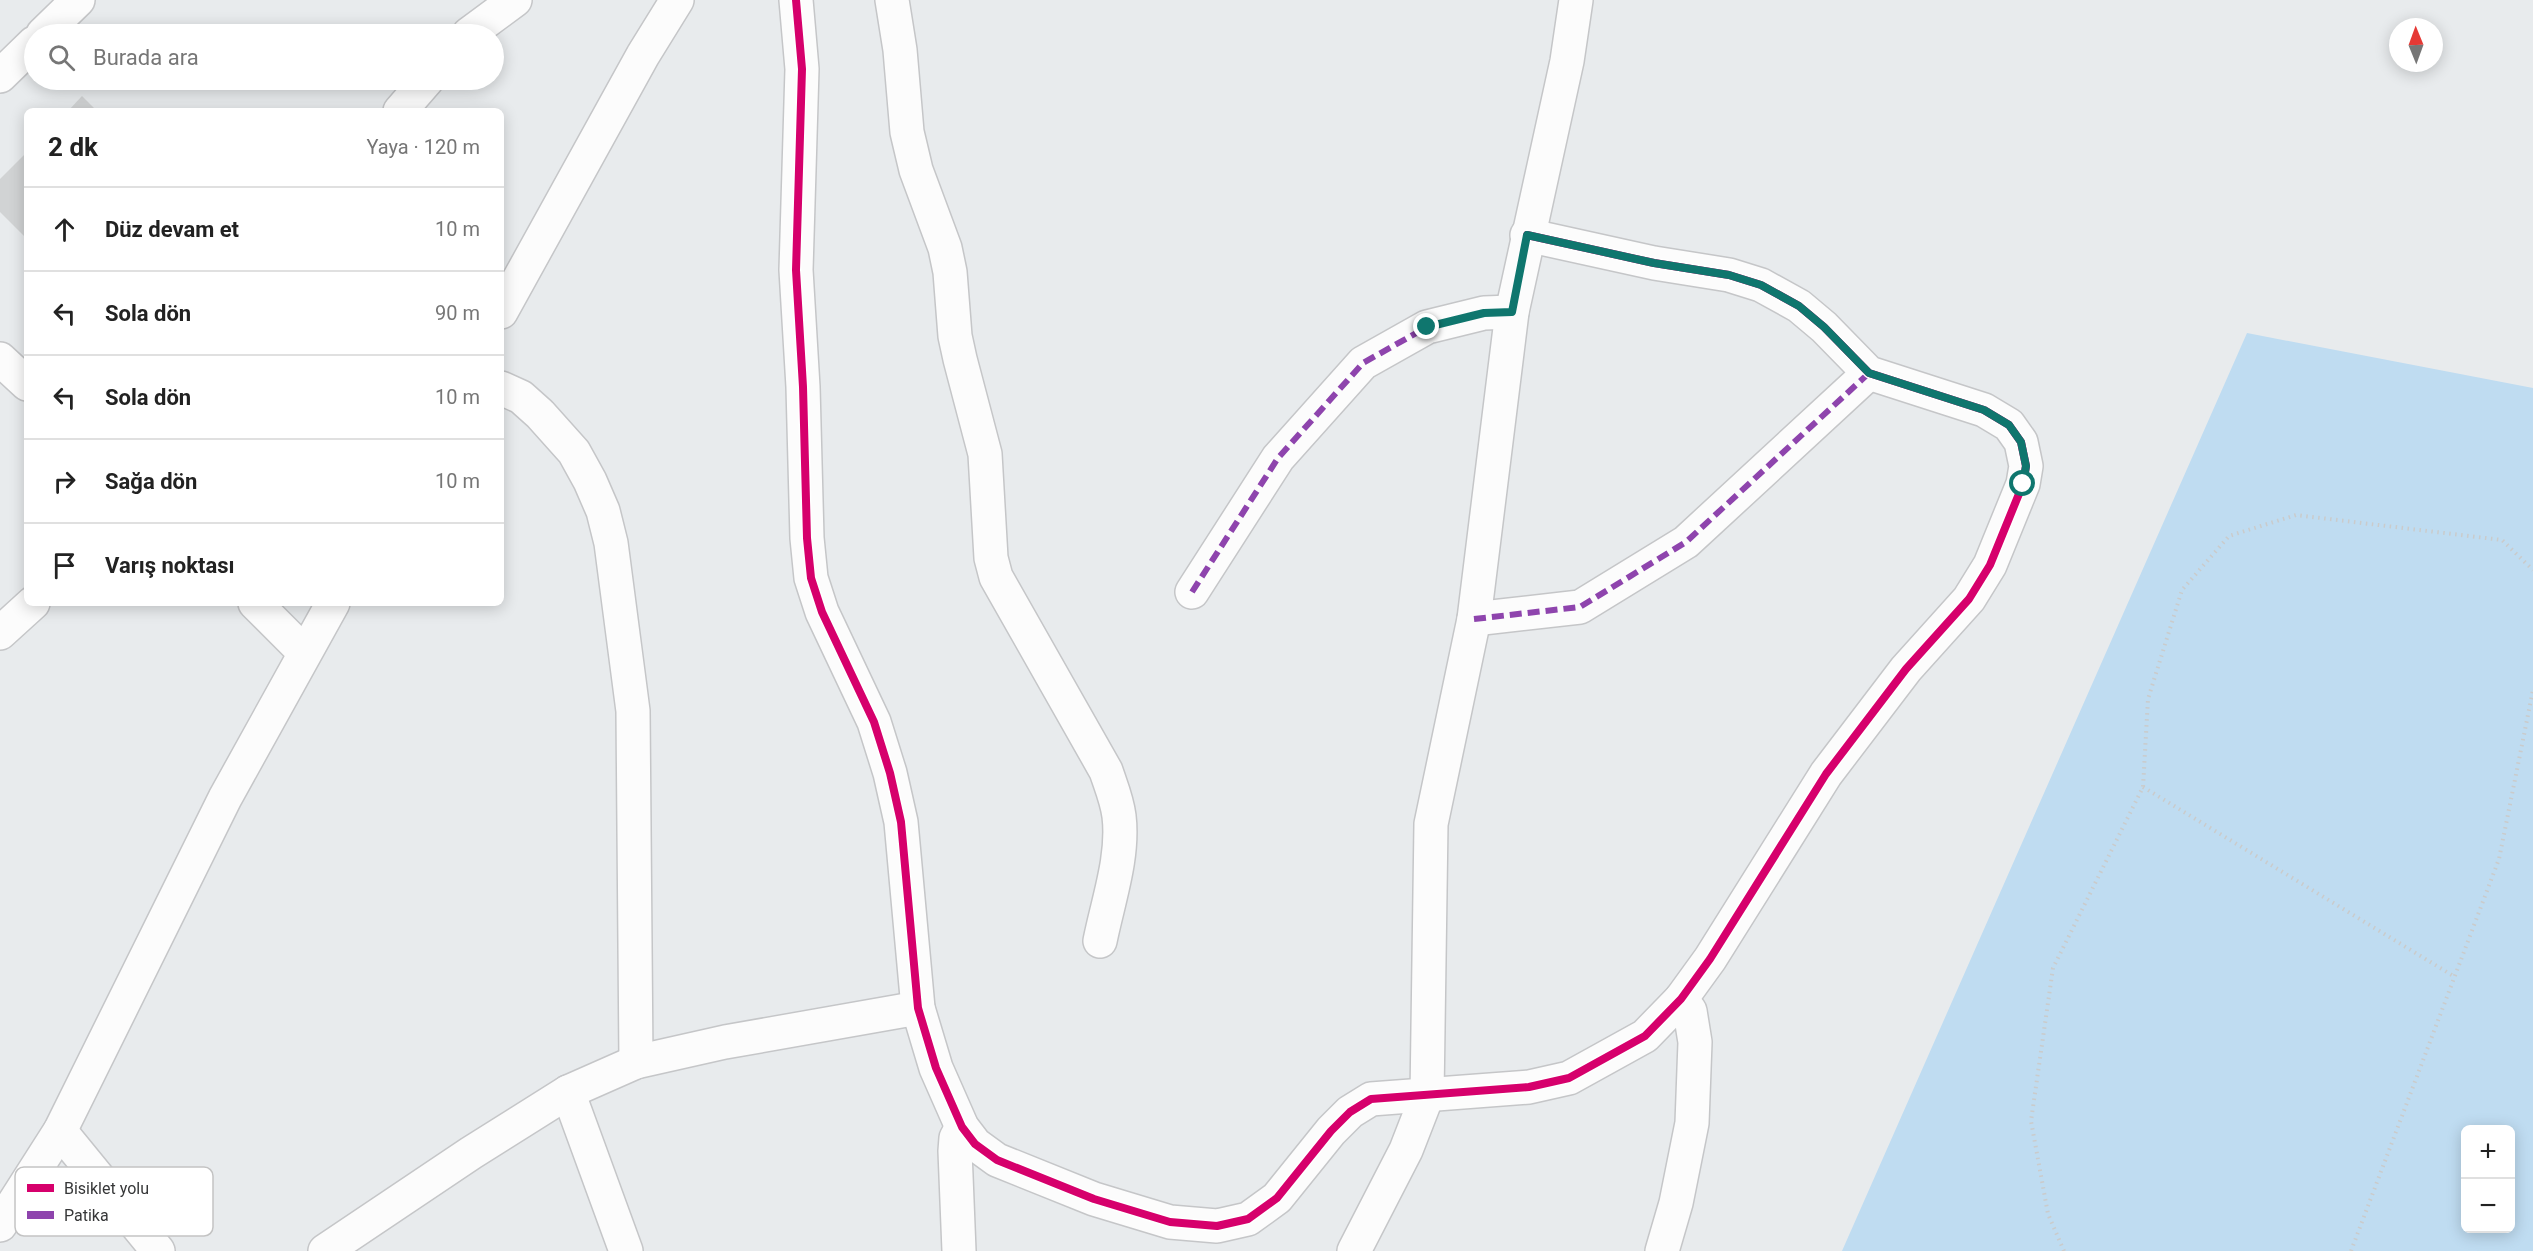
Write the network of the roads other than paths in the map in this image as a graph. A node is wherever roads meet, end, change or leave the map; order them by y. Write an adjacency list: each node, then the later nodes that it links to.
1 (78, 0): 7 (street)
2 (515, 0): 8 (street)
3 (677, 0): 14 (street)
4 (796, 0): 29 (street)
5 (892, 0): 27 (street)
6 (1576, 0): 13 (street)
7 (53, 24)
8 (483, 24)
9 (24, 53): 10 (street)
10 (0, 76)
11 (418, 90): 12 (street)
12 (403, 108)
13 (1527, 235): 15 (street); 17 (street)
14 (504, 307)
15 (1512, 312): 20 (street); 24 (street)
16 (0, 358): 18 (street)
17 (1869, 373): 24 (street); 28 (street)
18 (24, 381)
19 (504, 390): 30 (street)
20 (1192, 592)
21 (30, 606): 25 (street)
22 (258, 606): 26 (street)
23 (331, 606): 26 (street)
24 (1474, 619): 32 (street)
25 (0, 633)
26 (304, 652): 34 (street)
27 (1100, 941)
28 (1681, 999): 32 (street); 45 (street)
29 (918, 1008): 30 (street); 33 (street)
30 (636, 1062): 31 (street)
31 (568, 1092): 41 (street); 42 (street)
32 (1427, 1096): 33 (street); 44 (street)
33 (962, 1127): 43 (street)
34 (60, 1131): 35 (street); 36 (street)
35 (37, 1167)
36 (89, 1167)
37 (15, 1202): 38 (street)
38 (0, 1226)
39 (146, 1236): 40 (street)
40 (158, 1251)
41 (325, 1251)
42 (626, 1251)
43 (959, 1251)
44 (1354, 1251)
45 (1662, 1251)

